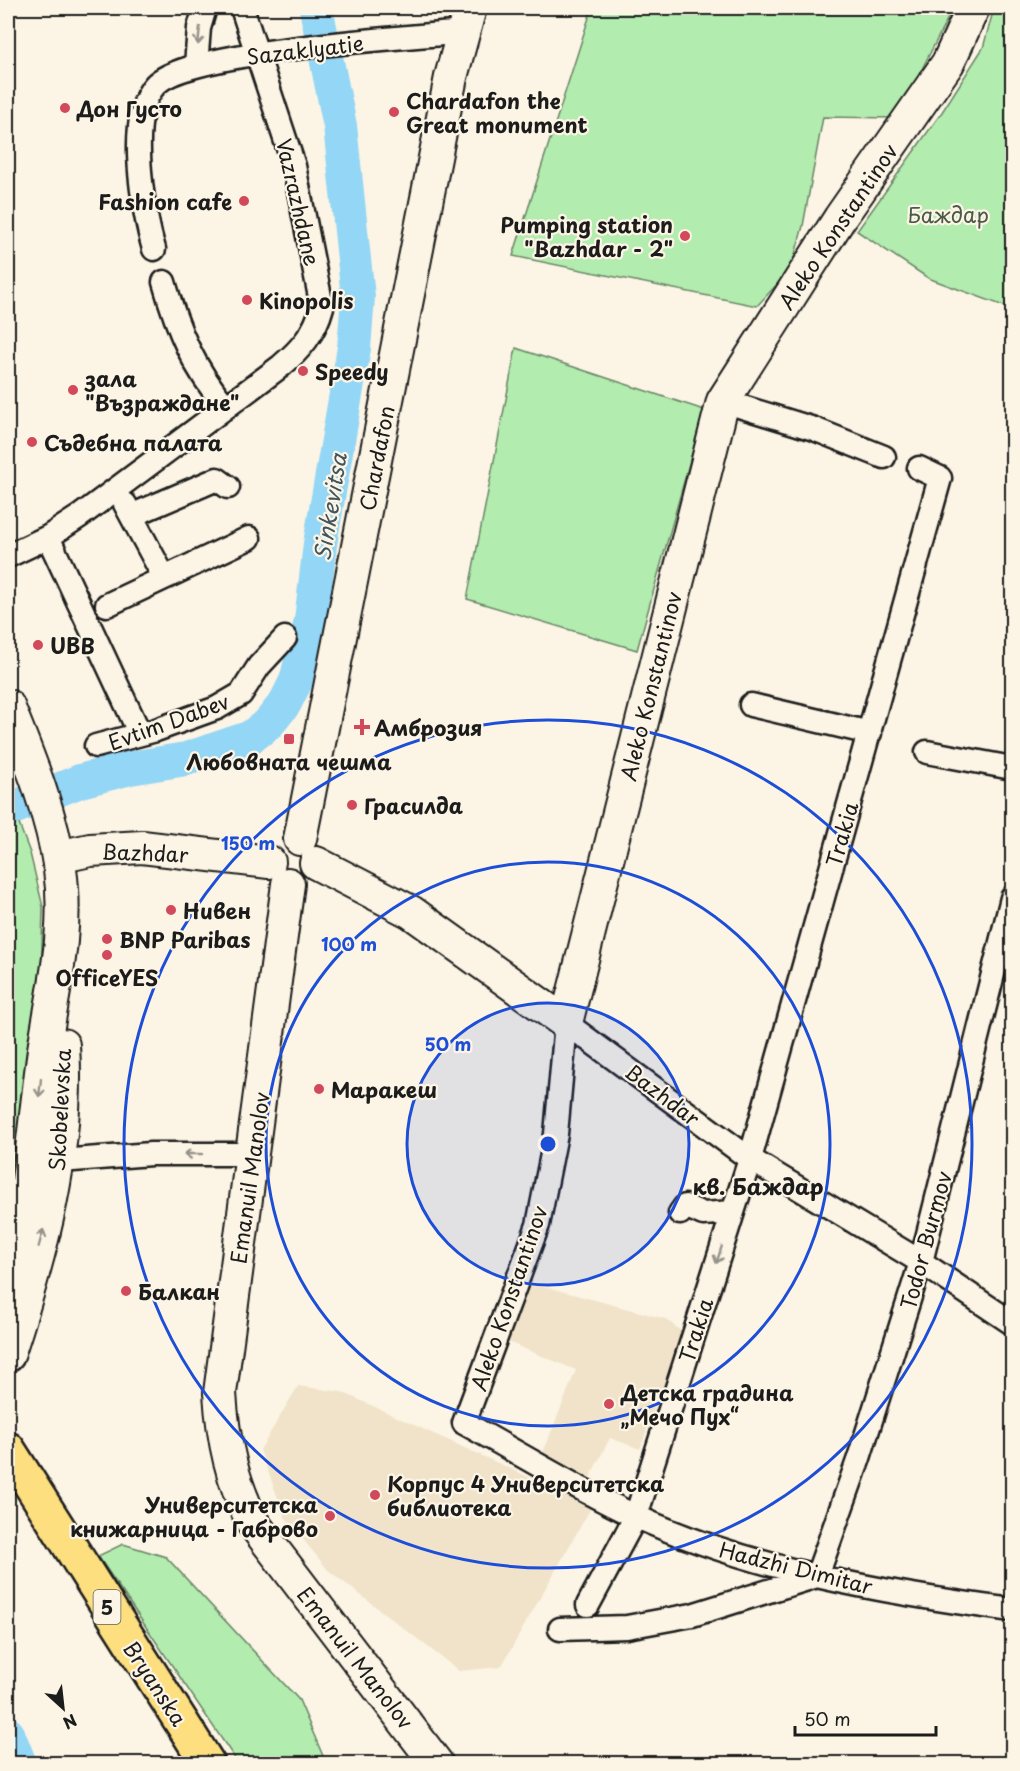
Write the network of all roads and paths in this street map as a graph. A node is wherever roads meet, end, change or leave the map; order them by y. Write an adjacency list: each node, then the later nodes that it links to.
1 (205, 8): 6 (street, one-way to 6)
2 (242, 8): 5 (street, Vazrazhdane)
3 (974, 8): 9 (main road, Aleko Konstantinov)
4 (466, 20): 5 (street, Sazaklyatie); 30 (main road, Chardafon)
5 (269, 52): 6 (street, Sazaklyatie); 10 (street, Vazrazhdane)
6 (196, 65): 7 (street, Sazaklyatie)
7 (154, 249)
8 (164, 282): 10 (street)
9 (723, 401): 11 (street); 34 (main road, Aleko Konstantinov)
10 (226, 407): 14 (street, Vazrazhdane)
11 (884, 456)
12 (919, 468): 24 (street, Trakia)
13 (228, 487): 15 (street)
14 (116, 490): 15 (street); 16 (street, Vazrazhdane)
15 (133, 515): 19 (street)
16 (48, 537): 18 (street, Vazrazhdane); 25 (street)
17 (249, 538): 19 (street)
18 (8, 556)
19 (164, 577): 20 (street)
20 (107, 605)
21 (285, 638): 25 (street, Evtim Dabev)
22 (751, 705): 24 (street)
23 (8, 706): 29 (main road, Skobelevska)
24 (870, 733): 36 (street, Trakia)
25 (140, 734): 26 (street, Evtim Dabev)
26 (96, 746)
27 (927, 752): 28 (street)
28 (1012, 768)
29 (55, 848): 31 (main road, Bazhdar); 33 (main road, Skobelevska)
30 (308, 851): 31 (main road); 31 (main road); 34 (main road, Bazhdar)
31 (278, 873): 35 (main road, Emanuil Manolov)
32 (1012, 898): 41 (street, Todor Burmov)
33 (58, 968): 37 (main road, Skobelevska); 38 (main road, Skobelevska, one-way to 38)
34 (566, 1023): 36 (street, Bazhdar); 46 (street, Aleko Konstantinov)
35 (252, 1154): 37 (street, one-way to 37); 54 (main road, Emanuil Manolov)
36 (750, 1159): 39 (street, Trakia); 41 (street, Bazhdar)
37 (60, 1161): 38 (street); 42 (main road, Skobelevska, one-way to 37)
38 (29, 1174): 42 (main road, Skobelevska)
39 (733, 1212): 40 (street); 48 (street, Trakia, one-way to 48)
40 (680, 1214)
41 (921, 1262): 44 (street, Bazhdar); 49 (street, Todor Burmov)
42 (20, 1277): 43 (main road, Skobelevska)
43 (14, 1315): 45 (main road, Skobelevska)
44 (1012, 1323)
45 (8, 1354)
46 (464, 1423): 48 (street, Hadzhi Dimitar)
47 (8, 1449): 53 (main road, Bryanska / 5)
48 (636, 1516): 49 (street, Hadzhi Dimitar); 50 (street, Trakia)
49 (817, 1576): 51 (street, Hadzhi Dimitar); 52 (street)
50 (588, 1605)
51 (1012, 1610)
52 (560, 1629)
53 (208, 1764)
54 (437, 1764)

